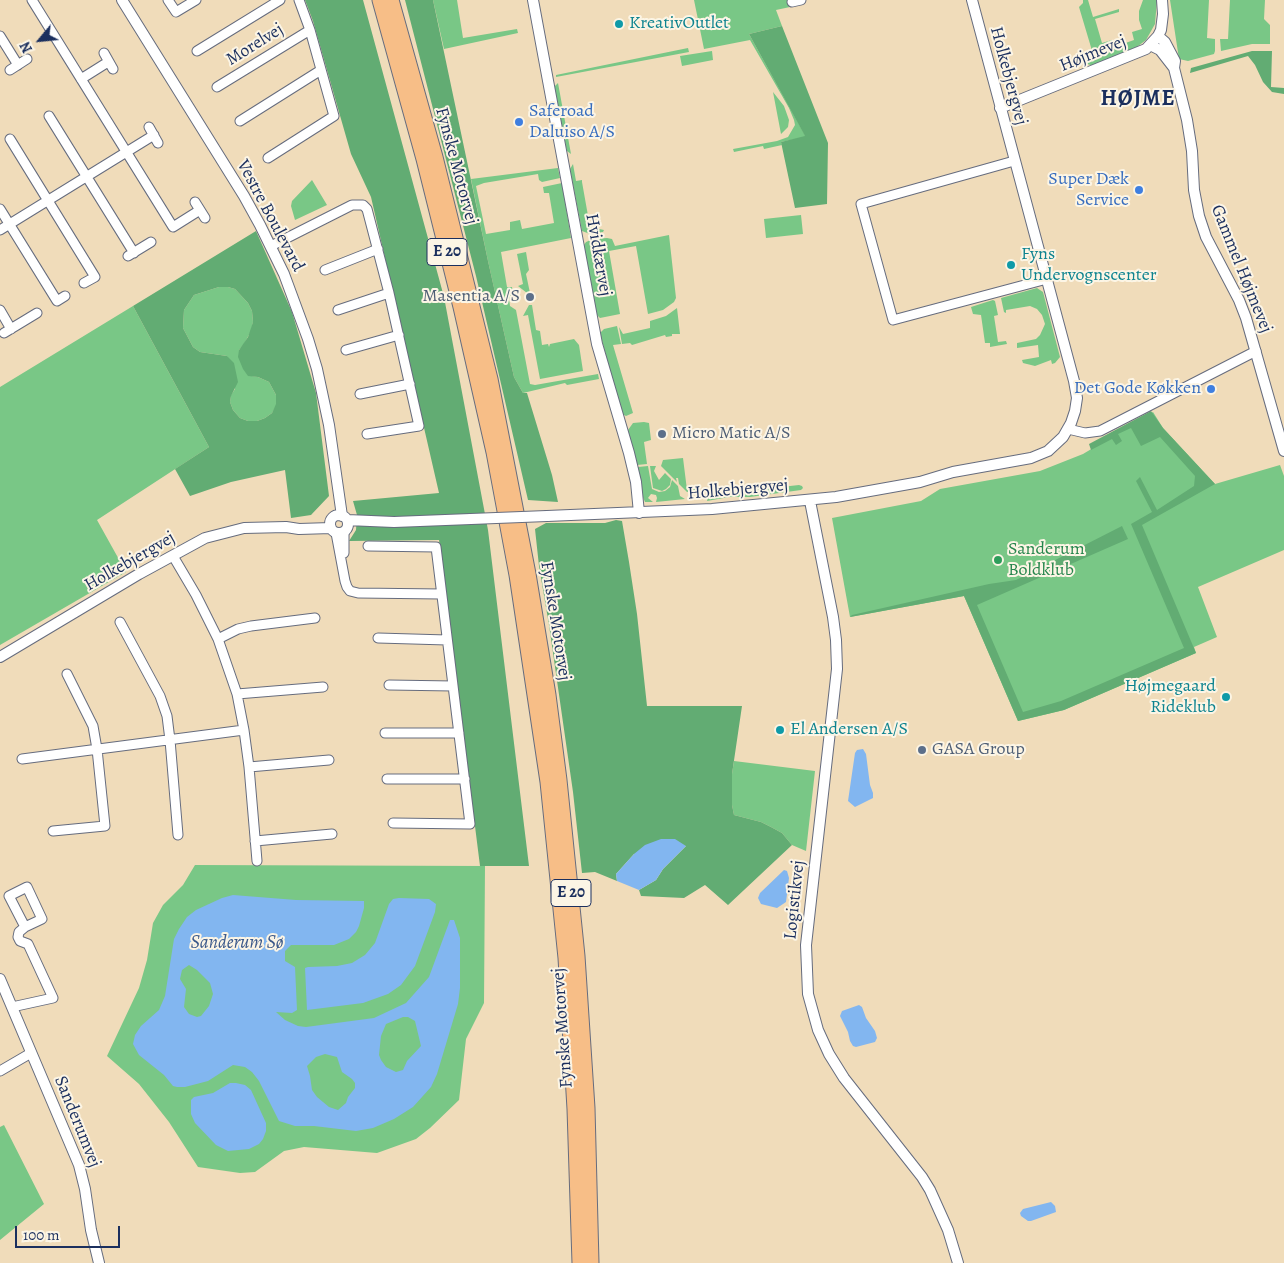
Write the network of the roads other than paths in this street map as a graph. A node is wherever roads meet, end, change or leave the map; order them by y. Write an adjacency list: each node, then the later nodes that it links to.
1 (45, 0): 12 (street)
2 (122, 0): 39 (street, Vestre Boulevard)
3 (168, 0): 4 (street)
4 (196, 0)
5 (280, 0): 17 (street, Morelvej)
6 (299, 0): 13 (street, Morelvej)
7 (380, 0): 96 (highway, Fynske Motorvej / E 20)
8 (391, 0): 97 (highway, Fynske Motorvej / E 20)
9 (533, 0): 58 (street, Hvidkærvej)
10 (972, 0): 24 (street, Holkebjergvej)
11 (1162, 0): 15 (street)
12 (34, 3): 22 (street)
13 (310, 30): 21 (street, Morelvej); 23 (street, Morelvej)
14 (0, 36): 18 (street)
15 (1158, 36): 16 (street, Højmevej); 20 (street, Gammel Højmevej)
16 (1150, 45): 20 (street, Gammel Højmevej); 24 (street, Højmevej)
17 (198, 51)
18 (27, 59)
19 (109, 61): 22 (street)
20 (1174, 68): 51 (street, Gammel Højmevej)
21 (322, 70): 26 (street); 30 (street, Morelvej)
22 (81, 79): 29 (street)
23 (217, 87)
24 (1000, 108): 31 (street, Holkebjergvej)
25 (49, 116): 32 (street)
26 (240, 121)
27 (154, 135): 29 (street)
28 (10, 139): 33 (street)
29 (126, 152): 32 (street); 35 (street)
30 (268, 158)
31 (1014, 161): 42 (street, Holkebjergvej); 42 (street)
32 (87, 176): 33 (street); 38 (street)
33 (48, 200): 36 (street); 43 (street)
34 (0, 209): 36 (street)
35 (200, 210)
36 (9, 224): 37 (street); 45 (street)
37 (0, 230)
38 (151, 242)
39 (271, 246): 40 (street); 59 (street, Vestre Boulevard)
40 (378, 249): 41 (street); 44 (street)
41 (325, 270)
42 (1047, 279): 54 (street, Holkebjergvej)
43 (84, 284)
44 (389, 293): 47 (street); 49 (street)
45 (65, 296)
46 (0, 310): 48 (street)
47 (338, 310)
48 (37, 313)
49 (399, 335): 50 (street); 52 (street)
50 (346, 350)
51 (1256, 351): 54 (street); 56 (street, Gammel Højmevej)
52 (410, 384): 53 (street); 55 (street)
53 (360, 394)
54 (1068, 429): 57 (street, Holkebjergvej)
55 (367, 434)
56 (1284, 451)
57 (810, 501): 58 (street, Holkebjergvej); 98 (street, Logistikvej)
58 (639, 512): 59 (street, Holkebjergvej, bridge)
59 (339, 524): 61 (street, Holkebjergvej); 62 (street)
60 (368, 546): 62 (street)
61 (172, 556): 66 (street); 68 (street, Holkebjergvej)
62 (441, 594): 67 (street)
63 (315, 618): 66 (street)
64 (120, 622): 77 (street)
65 (378, 638): 67 (street)
66 (218, 639): 73 (street)
67 (447, 640): 72 (street)
68 (0, 657)
69 (67, 674): 78 (street)
70 (389, 685): 72 (street)
71 (323, 686): 73 (street)
72 (453, 686): 76 (street)
73 (237, 694): 74 (street)
74 (244, 730): 77 (street); 81 (street)
75 (385, 733): 76 (street)
76 (459, 733): 83 (street)
77 (170, 740): 78 (street); 87 (street)
78 (97, 749): 79 (street); 85 (street)
79 (22, 759)
80 (329, 760): 81 (street)
81 (249, 767): 88 (street)
82 (388, 779): 83 (street)
83 (465, 779): 84 (street)
84 (393, 823)
85 (53, 832)
86 (332, 834): 88 (street)
87 (178, 835)
88 (255, 841): 89 (street)
89 (257, 861)
90 (25, 927): 92 (street)
91 (0, 979): 92 (street, Sanderumvej)
92 (12, 1006): 93 (street, Sanderumvej)
93 (31, 1053): 94 (street); 95 (street, Sanderumvej)
94 (0, 1071)
95 (99, 1263)
96 (580, 1263)
97 (591, 1263)
98 (958, 1263)

